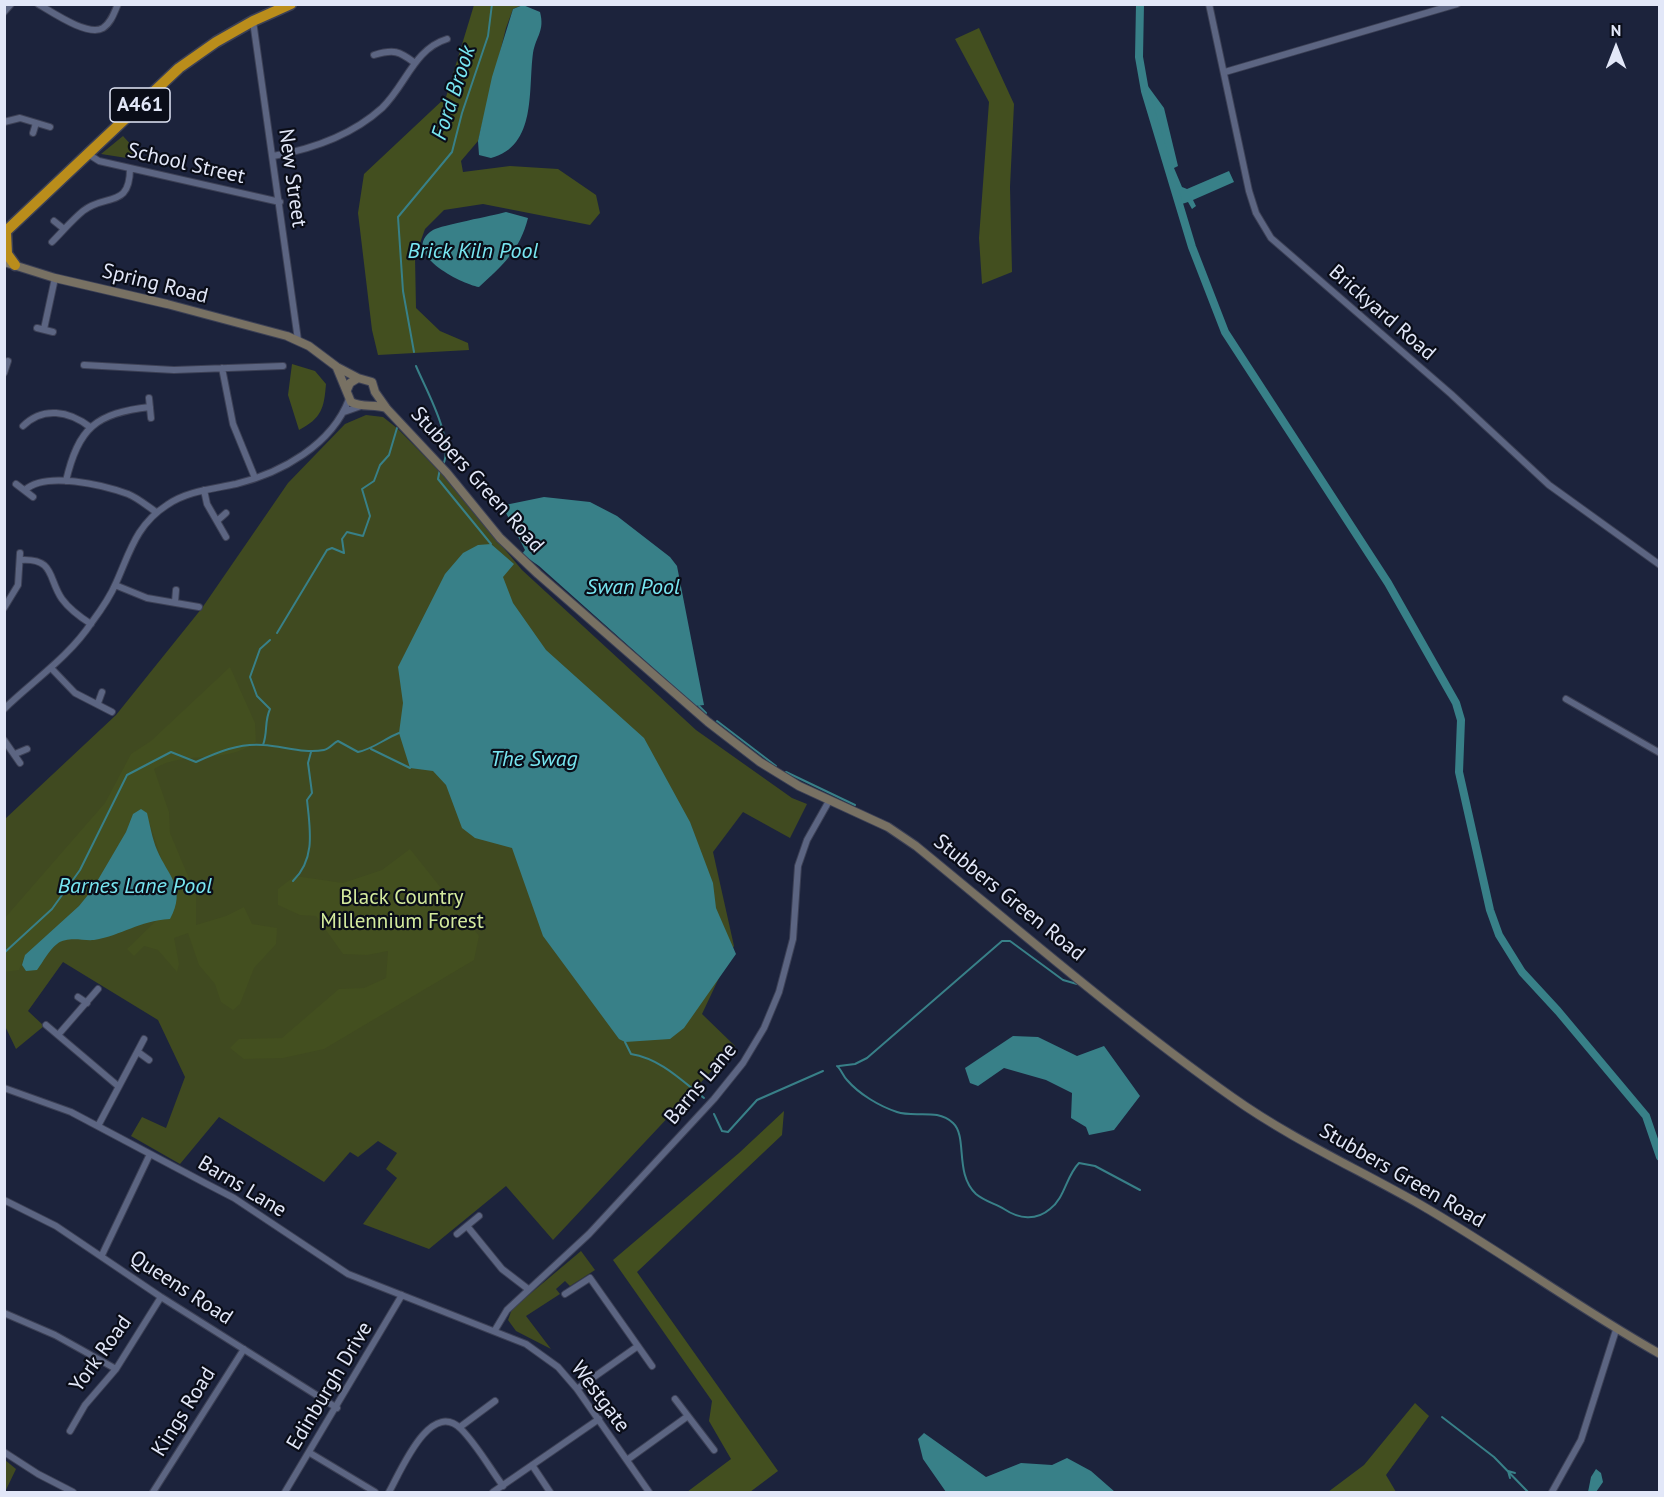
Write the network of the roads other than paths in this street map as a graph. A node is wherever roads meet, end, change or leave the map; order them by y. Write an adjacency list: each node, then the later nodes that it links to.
1 (11, 4): 7 (street)
2 (38, 4): 3 (street)
3 (118, 4)
4 (291, 4): 8 (highway, A461)
5 (1209, 4): 12 (street, Brickyard Road)
6 (1457, 4): 12 (street)
7 (4, 12)
8 (253, 21): 17 (highway, A461); 18 (street, New Street)
9 (447, 39): 11 (street)
10 (374, 55): 11 (street)
11 (415, 63): 18 (street)
12 (1225, 72): 60 (street, Brickyard Road)
13 (4, 122): 14 (street)
14 (36, 123): 15 (street); 16 (street)
15 (50, 127)
16 (33, 133)
17 (87, 153): 19 (street, School Street); 23 (highway, A461)
18 (273, 156): 20 (street, New Street)
19 (130, 168): 20 (street, School Street); 22 (street)
20 (280, 202): 28 (street, New Street)
21 (54, 221): 22 (street)
22 (64, 229): 24 (street)
23 (5, 232): 25 (highway)
24 (52, 242)
25 (10, 264): 26 (street, Spring Road)
26 (55, 278): 27 (street); 28 (street, Spring Road)
27 (53, 332)
28 (298, 340): 32 (street)
29 (8, 361): 35 (street)
30 (275, 366): 31 (street); 34 (street); 36 (street)
31 (283, 366)
32 (337, 367): 37 (street); 39 (street)
33 (87, 368): 34 (street)
34 (222, 368): 50 (street)
35 (4, 373)
36 (276, 375)
37 (358, 378): 38 (street); 39 (street)
38 (375, 392): 41 (street); 44 (street, Stubbers Green Road)
39 (348, 394): 41 (street); 45 (street)
40 (148, 398): 42 (street)
41 (363, 406): 44 (street, Stubbers Green Road); 45 (street)
42 (150, 407): 47 (street); 49 (street)
43 (28, 409): 46 (street)
44 (387, 409): 78 (street, Stubbers Green Road)
45 (344, 412): 50 (street)
46 (33, 416): 48 (street); 49 (street)
47 (151, 418)
48 (23, 426)
49 (90, 427): 51 (street)
50 (255, 478): 54 (street)
51 (66, 481): 53 (street); 56 (street)
52 (16, 484): 53 (street)
53 (24, 490): 55 (street)
54 (204, 490): 56 (street); 58 (street)
55 (33, 497)
56 (156, 512): 61 (street)
57 (226, 513): 58 (street)
58 (217, 521): 59 (street)
59 (226, 537)
60 (1659, 565)
61 (115, 585): 63 (street); 66 (street)
62 (176, 590): 63 (street)
63 (175, 602): 64 (street)
64 (199, 607)
65 (4, 608): 66 (street)
66 (91, 624): 67 (street)
67 (51, 668): 70 (street); 71 (street)
68 (102, 692): 70 (street)
69 (1566, 699): 75 (street)
70 (98, 703): 72 (street)
71 (4, 709)
72 (112, 712)
73 (4, 740): 76 (street)
74 (27, 749): 76 (street)
75 (1659, 753)
76 (15, 754): 77 (street)
77 (20, 763)
78 (829, 801): 96 (street, Barns Lane); 102 (street, Stubbers Green Road)
79 (98, 989): 81 (street)
80 (78, 997): 81 (street)
81 (87, 1003): 83 (street)
82 (46, 1025): 83 (street)
83 (58, 1035): 87 (street)
84 (144, 1039): 85 (street)
85 (138, 1052): 86 (street); 87 (street)
86 (149, 1060)
87 (118, 1086): 89 (street)
88 (4, 1088): 89 (street, Barns Lane)
89 (98, 1126): 90 (street, Barns Lane)
90 (150, 1154): 95 (street); 98 (street, Barns Lane)
91 (4, 1200): 95 (street, Queens Road)
92 (479, 1215): 93 (street)
93 (467, 1226): 94 (street); 96 (street)
94 (457, 1234)
95 (102, 1255): 99 (street, Queens Road)
96 (528, 1289): 101 (street, Barns Lane)
97 (565, 1294): 104 (street)
98 (402, 1295): 101 (street, Barns Lane); 112 (street, Edinburgh Drive)
99 (161, 1297): 105 (street, Queens Road); 108 (street, York Road)
100 (4, 1313): 108 (street)
101 (495, 1330): 103 (street, Barns Lane)
102 (1616, 1330): 106 (street, Stubbers Green Road); 131 (street)
103 (510, 1336): 109 (street, Westgate)
104 (638, 1346): 107 (street); 109 (street)
105 (244, 1348): 112 (street, Queens Road); 124 (street, Kings Road)
106 (1659, 1354)
107 (652, 1366)
108 (116, 1369): 116 (street, York Road)
109 (577, 1389): 114 (street, Westgate)
110 (675, 1399): 113 (street)
111 (495, 1401): 115 (street)
112 (337, 1408): 119 (street, Edinburgh Drive)
113 (688, 1416): 117 (street); 120 (street)
114 (599, 1419): 120 (street, Westgate); 121 (street)
115 (460, 1427): 122 (street); 127 (street)
116 (69, 1431)
117 (714, 1450)
118 (4, 1452): 123 (street)
119 (310, 1452): 125 (street, Edinburgh Drive); 126 (street)
120 (627, 1460): 130 (street, Westgate)
121 (532, 1465): 122 (street); 129 (street)
122 (503, 1486): 128 (street)
123 (73, 1492)
124 (153, 1492)
125 (285, 1492)
126 (375, 1492)
127 (389, 1492)
128 (493, 1492)
129 (550, 1492)
130 (649, 1492)
131 (1552, 1492)

